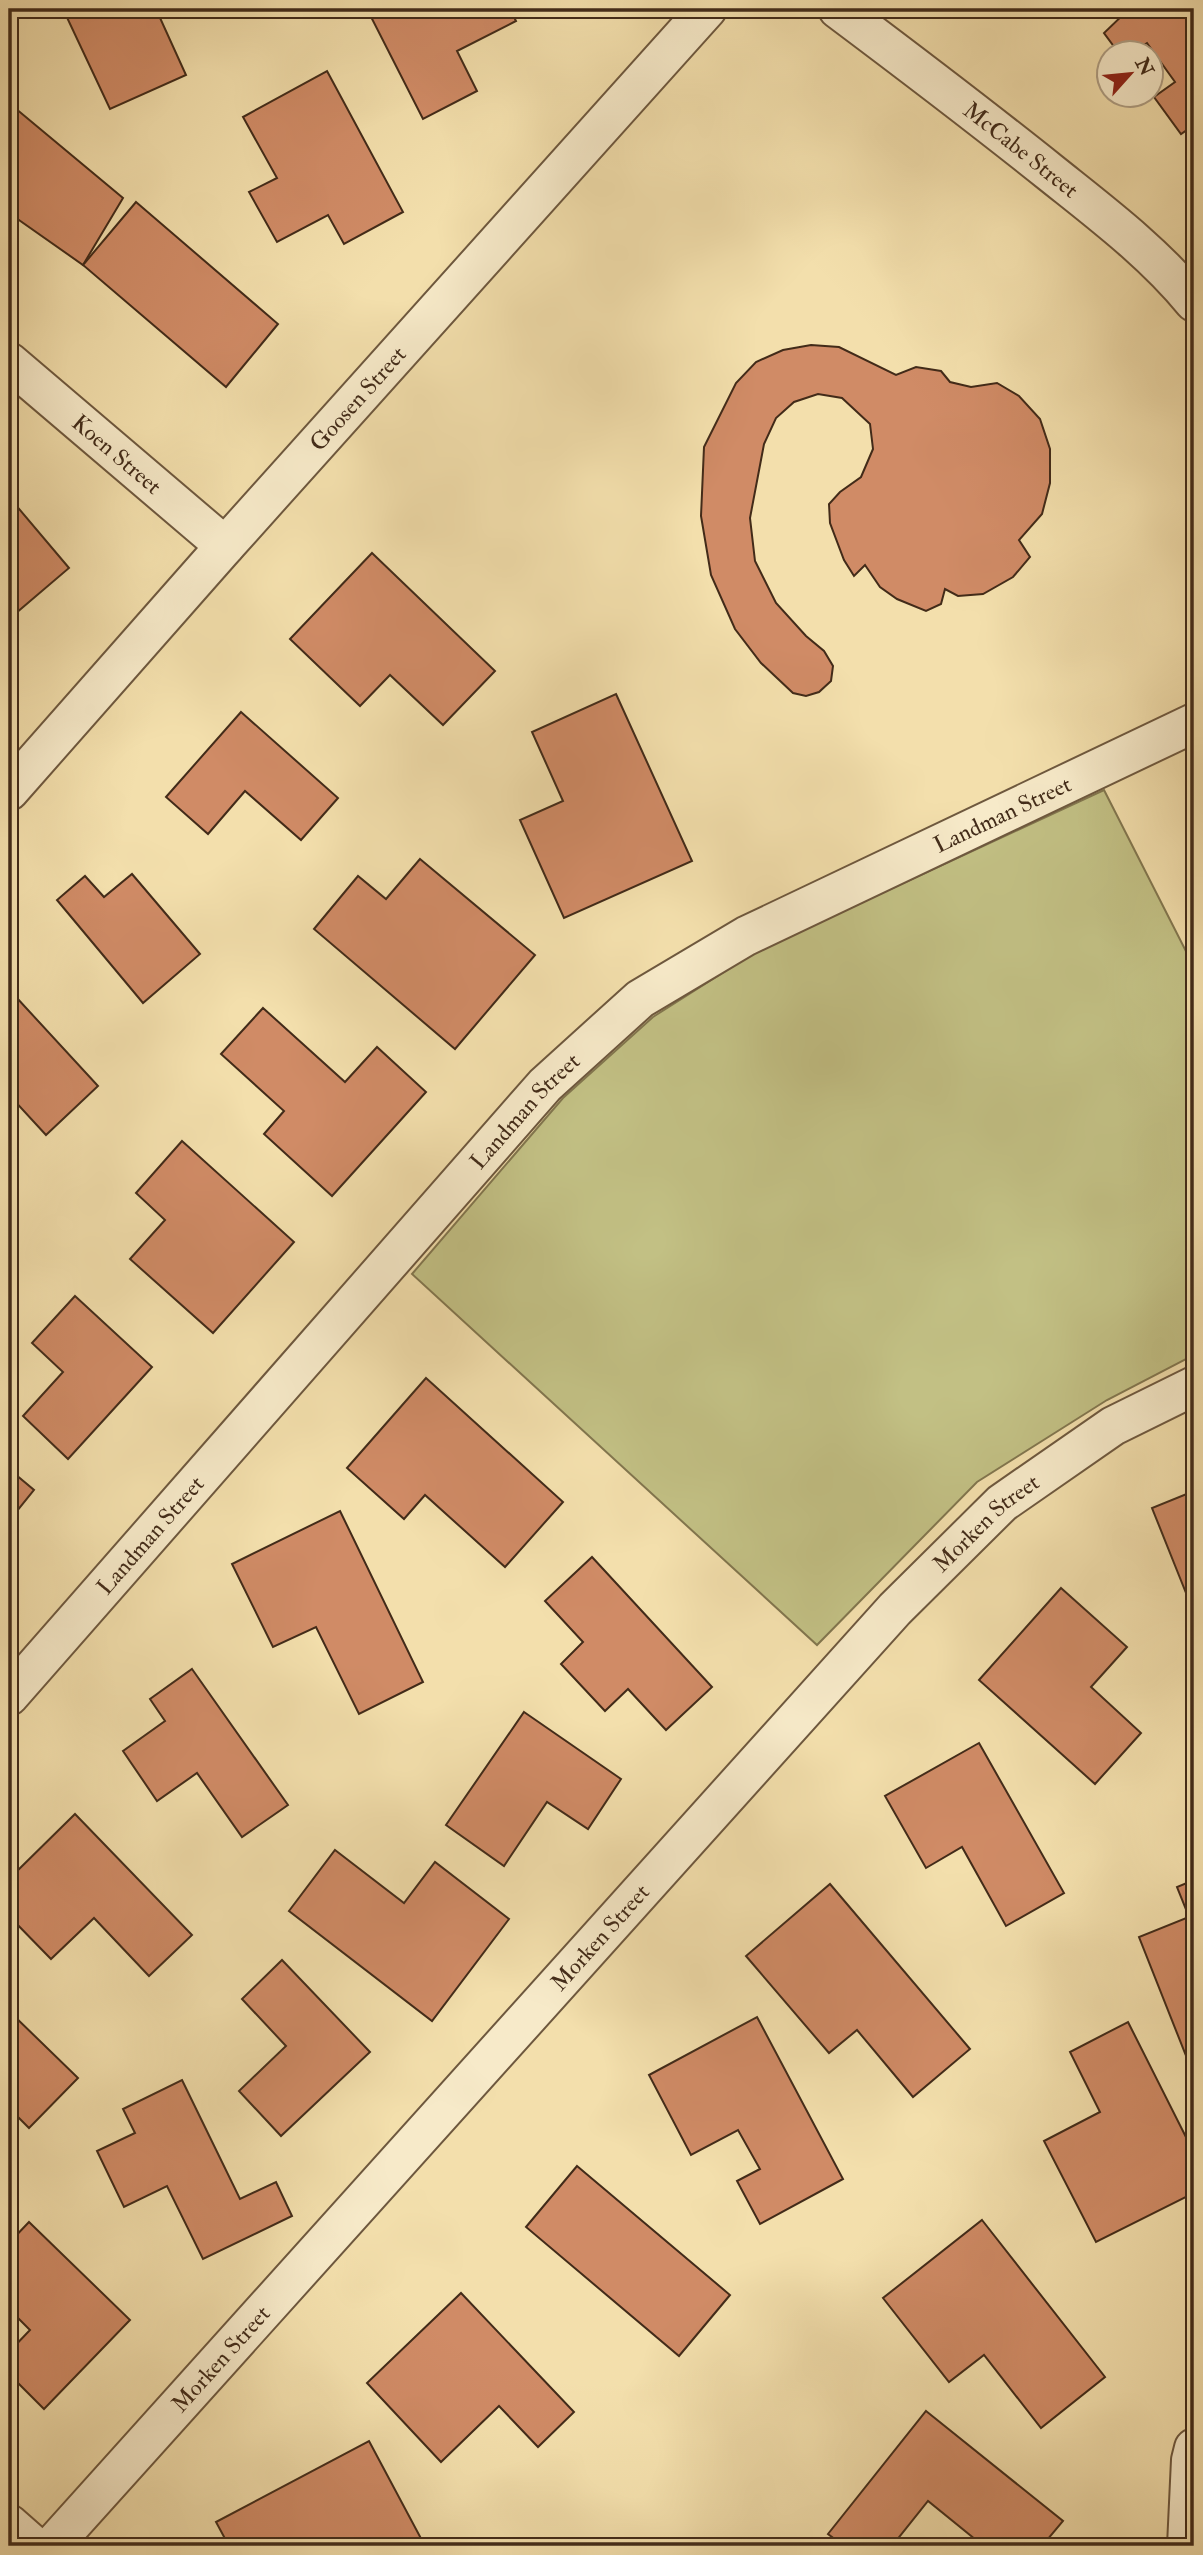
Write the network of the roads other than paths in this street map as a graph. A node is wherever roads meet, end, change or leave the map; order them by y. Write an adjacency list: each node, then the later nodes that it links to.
1 (708, 9): 5 (street, Goosen Street)
2 (838, 9): 3 (street, McCabe Street)
3 (1194, 302)
4 (9, 362): 5 (street, Koen Street)
5 (225, 546): 7 (street, Goosen Street)
6 (1194, 723): 9 (street, Landman Street)
7 (9, 791)
8 (1194, 1386): 13 (street, Morken Street)
9 (9, 1696)
10 (1194, 2448): 14 (street)
11 (9, 2524): 12 (street)
12 (34, 2546)
13 (52, 2546)
14 (1186, 2546)

